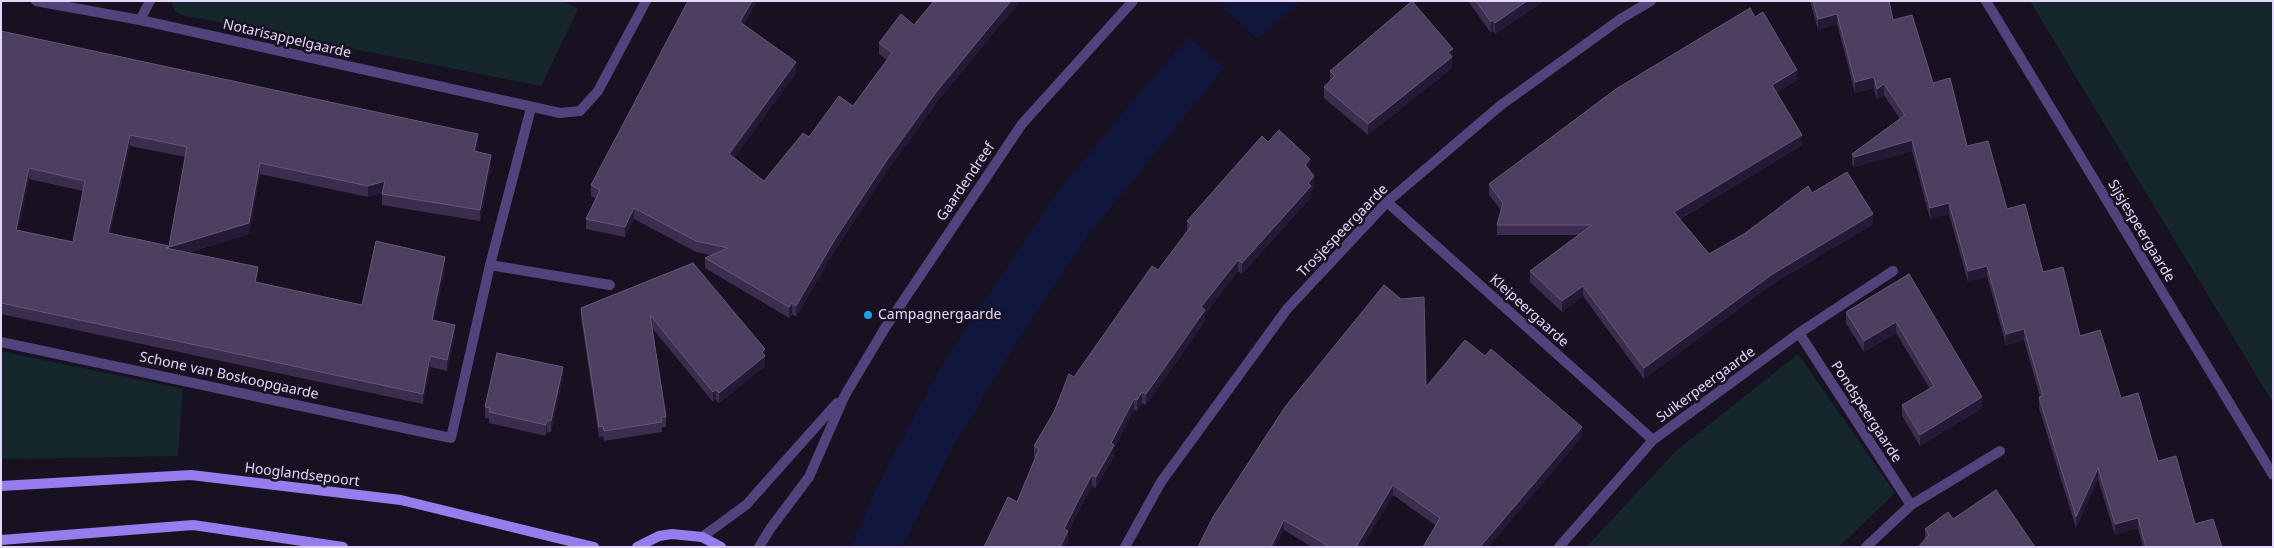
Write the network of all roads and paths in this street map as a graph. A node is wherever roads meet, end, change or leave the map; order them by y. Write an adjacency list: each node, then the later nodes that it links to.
1 (36, 1): 7 (street, Notarisappelgaarde)
2 (150, 1): 7 (street)
3 (646, 1): 8 (street, Notarisappelgaarde)
4 (1133, 1): 15 (street, Gaardendreef)
5 (1651, 1): 9 (street, Trosjespeergaarde)
6 (1986, 1): 18 (street, Sijsjespeergaarde)
7 (140, 20): 8 (street, Notarisappelgaarde)
8 (531, 108): 10 (street)
9 (1387, 202): 16 (street, Kleipeergaarde); 28 (street, Trosjespeergaarde)
10 (490, 265): 12 (street); 14 (street, Schone van Boskoopgaarde)
11 (1893, 271): 13 (street, Suikerpeergaarde)
12 (610, 285)
13 (1799, 333): 16 (street, Suikerpeergaarde); 20 (street, Pondspeergaarde)
14 (1, 342)
15 (845, 395): 21 (street, Gaardendreef); 27 (street, Gaardendreef)
16 (1653, 440): 29 (street, Suikerpeergaarde)
17 (2000, 451): 20 (street)
18 (2273, 475)
19 (1, 486): 24 (street, Hooglandsepoort)
20 (1911, 505): 30 (street)
21 (702, 537): 25 (street); 26 (street)
22 (1, 540): 23 (street)
23 (343, 547)
24 (594, 547)
25 (637, 547)
26 (721, 547)
27 (759, 547)
28 (1125, 547)
29 (1559, 547)
30 (1866, 547)

